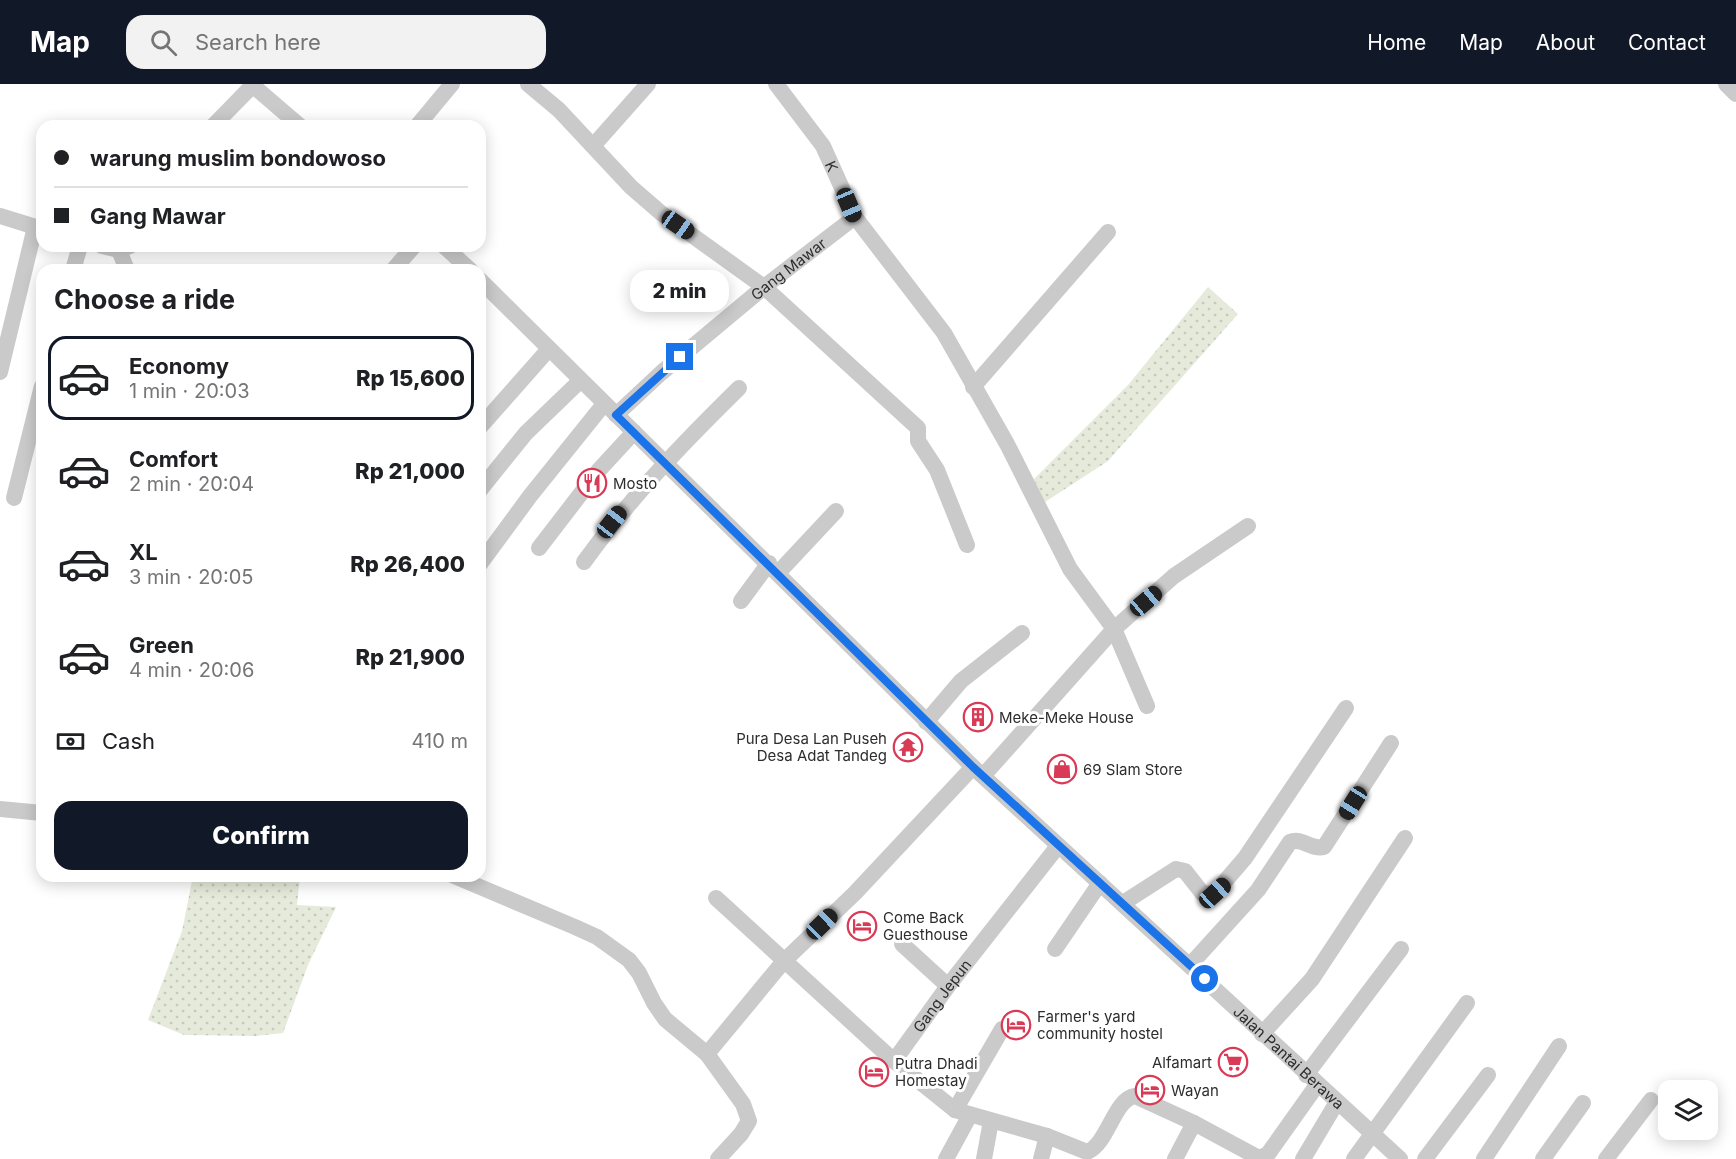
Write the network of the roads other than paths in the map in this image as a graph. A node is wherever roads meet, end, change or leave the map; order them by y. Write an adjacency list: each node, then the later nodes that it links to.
1 (253, 84): 8 (street); 9 (street)
2 (452, 84): 10 (street)
3 (528, 84): 11 (street)
4 (648, 84): 11 (street)
5 (776, 84): 13 (street, K)
6 (1726, 84): 7 (street)
7 (1736, 94)
8 (219, 120)
9 (293, 120)
10 (422, 120)
11 (593, 146): 22 (street)
12 (0, 216): 14 (street)
13 (855, 217): 22 (street, Gang Mawar); 26 (street, K)
14 (36, 227)
15 (1108, 232): 26 (street)
16 (36, 236): 24 (street)
17 (409, 252): 19 (street)
18 (449, 252): 20 (street)
19 (398, 264)
20 (459, 264)
21 (486, 286): 23 (street, Jalan Pantai Berawa)
22 (764, 286): 28 (street, Gang Mawar); 37 (street)
23 (549, 349): 25 (street, Jalan Pantai Berawa); 30 (street)
24 (0, 372)
25 (580, 381): 28 (street, Jalan Pantai Berawa); 33 (street)
26 (973, 387): 43 (street, K)
27 (739, 388): 32 (street)
28 (610, 409): 31 (street, Jalan Pantai Berawa); 39 (street, Gang Mawar)
29 (36, 410): 34 (street)
30 (486, 420)
31 (634, 432): 32 (street, Jalan Pantai Berawa); 38 (street)
32 (664, 461): 40 (street); 41 (street, Jalan Pantai Berawa)
33 (486, 483)
34 (14, 498)
35 (836, 511): 41 (street)
36 (1248, 526): 43 (street)
37 (967, 545)
38 (539, 548)
39 (486, 556)
40 (584, 562)
41 (773, 568): 42 (street); 47 (street, Jalan Pantai Berawa)
42 (741, 601)
43 (1114, 629): 45 (street, K); 49 (street)
44 (1022, 633): 47 (street)
45 (1146, 706)
46 (1346, 708): 57 (street)
47 (926, 722): 49 (street, Jalan Pantai Berawa)
48 (1391, 743): 62 (street)
49 (978, 771): 53 (street, Jalan Pantai Berawa); 61 (street)
50 (0, 809): 51 (street)
51 (36, 812)
52 (1405, 838): 66 (street)
53 (1058, 846): 55 (street, Jalan Pantai Berawa); 63 (street, Gang Jepun)
54 (468, 882): 68 (street)
55 (1100, 883): 57 (street, Jalan Pantai Berawa); 59 (street)
56 (716, 898): 61 (street)
57 (1123, 903): 62 (street, Jalan Pantai Berawa)
58 (902, 944): 63 (street)
59 (1055, 949)
60 (1401, 949): 71 (street)
61 (784, 961): 68 (street); 69 (street)
62 (1190, 966): 66 (street, Jalan Pantai Berawa)
63 (948, 986): 69 (street, Gang Jepun)
64 (1467, 1003): 78 (street)
65 (1002, 1029): 75 (street)
66 (1262, 1034): 71 (street, Jalan Pantai Berawa)
67 (1559, 1046): 90 (street)
68 (707, 1054): 81 (street)
69 (894, 1061): 75 (street)
70 (1488, 1075): 89 (street)
71 (1311, 1080): 73 (street, Jalan Pantai Berawa); 80 (street)
72 (1651, 1100): 92 (street)
73 (1337, 1102): 78 (street, Jalan Pantai Berawa); 86 (street)
74 (1583, 1103): 91 (street)
75 (963, 1112): 76 (street); 82 (street)
76 (991, 1121): 79 (street); 83 (street)
77 (1194, 1123): 79 (street); 80 (street); 85 (street)
78 (1371, 1133): 87 (street); 88 (street, Jalan Pantai Berawa)
79 (1047, 1136): 84 (street)
80 (1238, 1154)
81 (718, 1159)
82 (946, 1159)
83 (984, 1159)
84 (1041, 1159)
85 (1175, 1159)
86 (1303, 1159)
87 (1354, 1159)
88 (1400, 1159)
89 (1425, 1159)
90 (1484, 1159)
91 (1543, 1159)
92 (1606, 1159)

